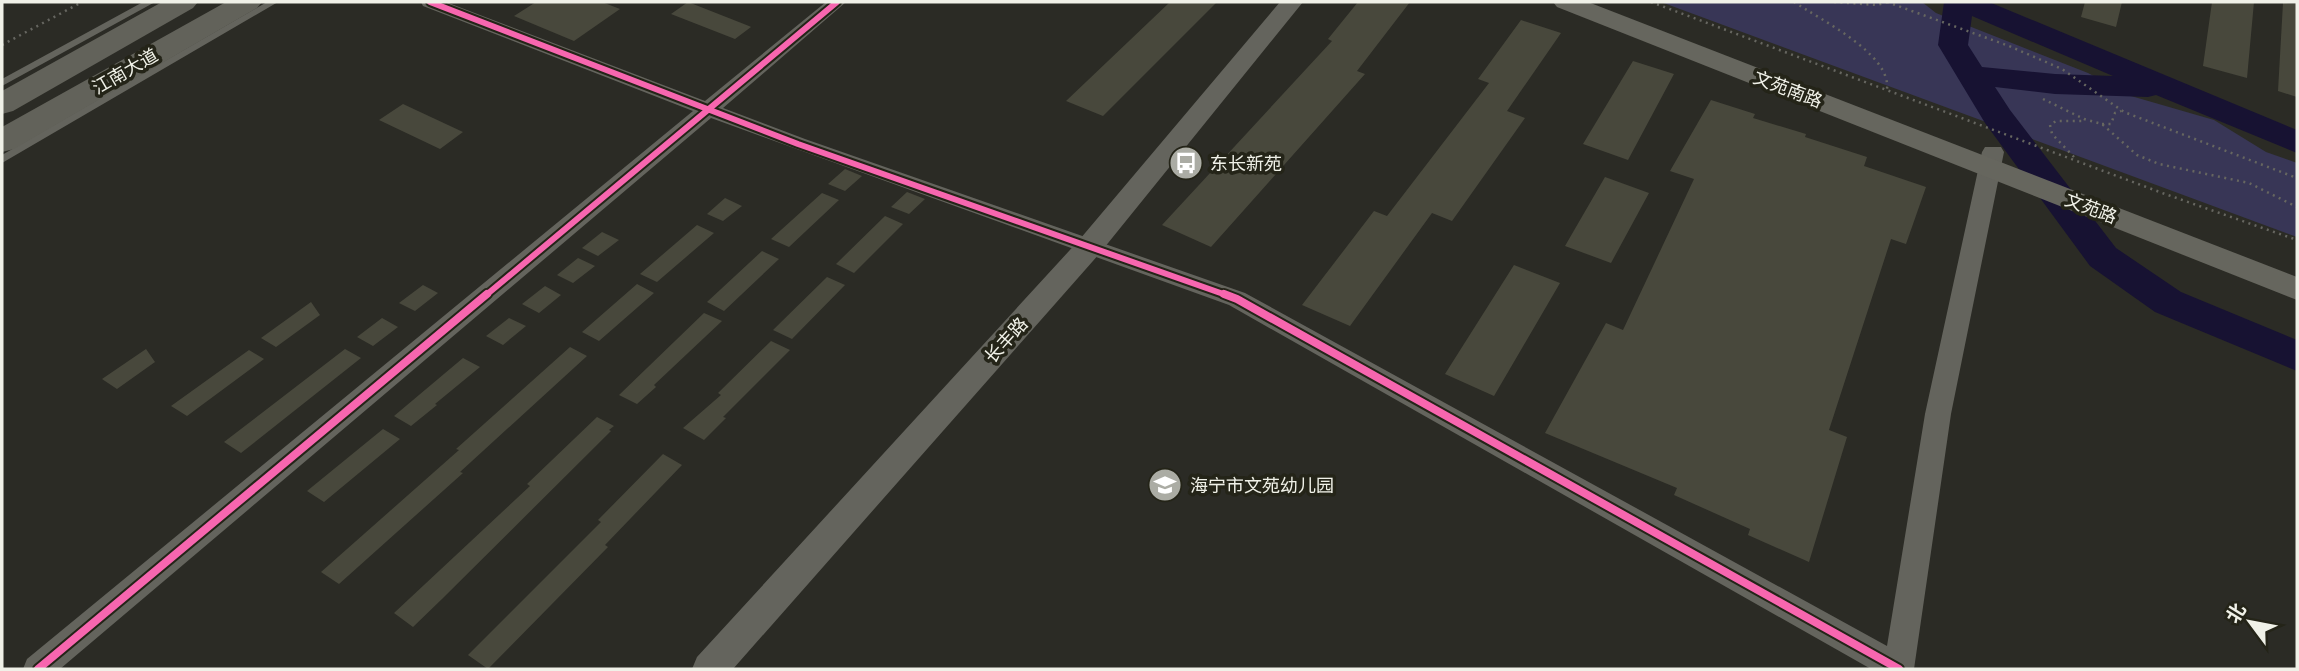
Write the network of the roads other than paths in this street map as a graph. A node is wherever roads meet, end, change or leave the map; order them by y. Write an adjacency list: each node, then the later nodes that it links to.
1 (150, 2): 10 (lane)
2 (183, 2): 11 (highway, 江南大道)
3 (247, 2): 13 (highway, 江南大道)
4 (273, 2): 14 (lane)
5 (430, 2): 12 (street)
6 (836, 2): 12 (street)
7 (1292, 2): 16 (street, 长丰路)
8 (1566, 2): 15 (main road, 文苑南路)
9 (1603, 2): 15 (main road, 文苑南路)
10 (2, 83)
11 (2, 104)
12 (709, 111): 16 (street); 19 (street)
13 (2, 141)
14 (2, 160)
15 (1998, 165): 17 (main road, 文苑路); 18 (main road, 文苑路); 21 (street)
16 (1090, 246): 20 (street, 长丰路); 21 (street)
17 (2297, 267)
18 (2297, 289)
19 (38, 669)
20 (710, 669)
21 (1898, 669)

